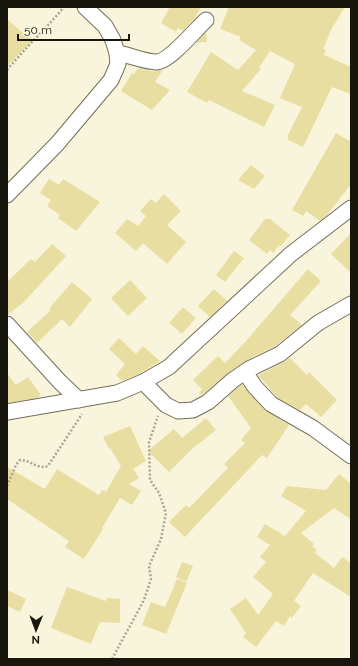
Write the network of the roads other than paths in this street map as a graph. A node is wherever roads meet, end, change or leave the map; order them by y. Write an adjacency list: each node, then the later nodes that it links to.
1 (85, 7): 3 (street)
2 (206, 20): 3 (street)
3 (117, 53): 4 (street)
4 (7, 195)
5 (351, 208): 9 (street)
6 (351, 304): 8 (street)
7 (7, 324): 10 (street)
8 (245, 372): 9 (street); 12 (street)
9 (142, 382): 10 (street)
10 (87, 399): 11 (street)
11 (7, 412)
12 (351, 456)

